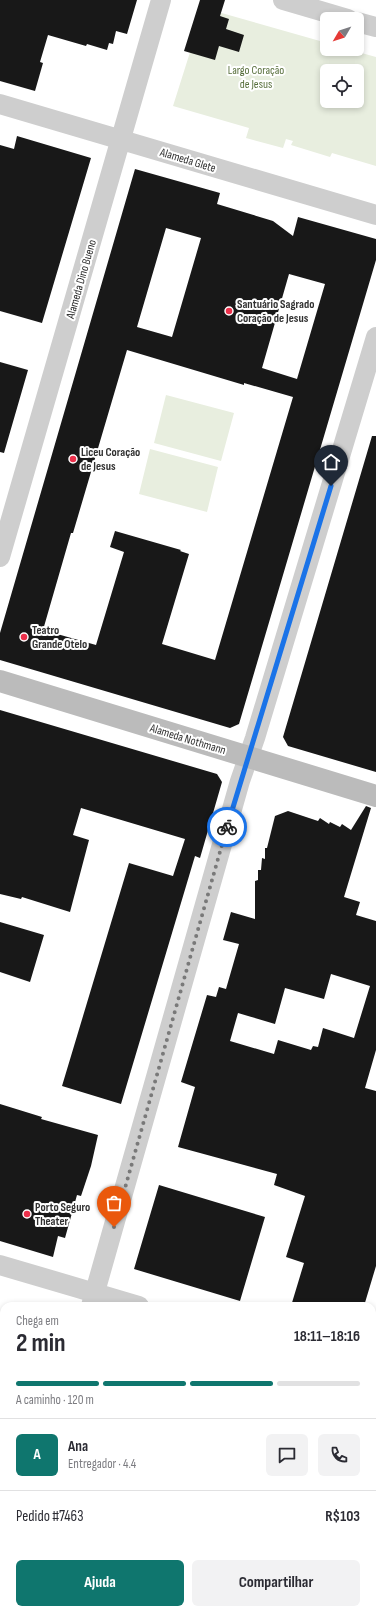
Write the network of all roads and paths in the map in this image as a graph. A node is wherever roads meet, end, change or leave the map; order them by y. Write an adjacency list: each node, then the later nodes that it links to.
1 (161, 0): 7 (street, Alameda Dino Bueno)
2 (283, 0): 3 (street)
3 (324, 12)
4 (364, 24): 5 (street)
5 (376, 27)
6 (0, 104): 7 (street, Alameda Glete)
7 (121, 140): 8 (street, Alameda Glete); 10 (street, Alameda Dino Bueno)
8 (376, 216)
9 (376, 337): 12 (street)
10 (0, 557)
11 (0, 682): 12 (street, Alameda Nothmann)
12 (248, 757): 13 (street, Alameda Nothmann); 15 (street)
13 (376, 796)
14 (0, 1265): 15 (street)
15 (93, 1300): 16 (street)
16 (108, 1302)

